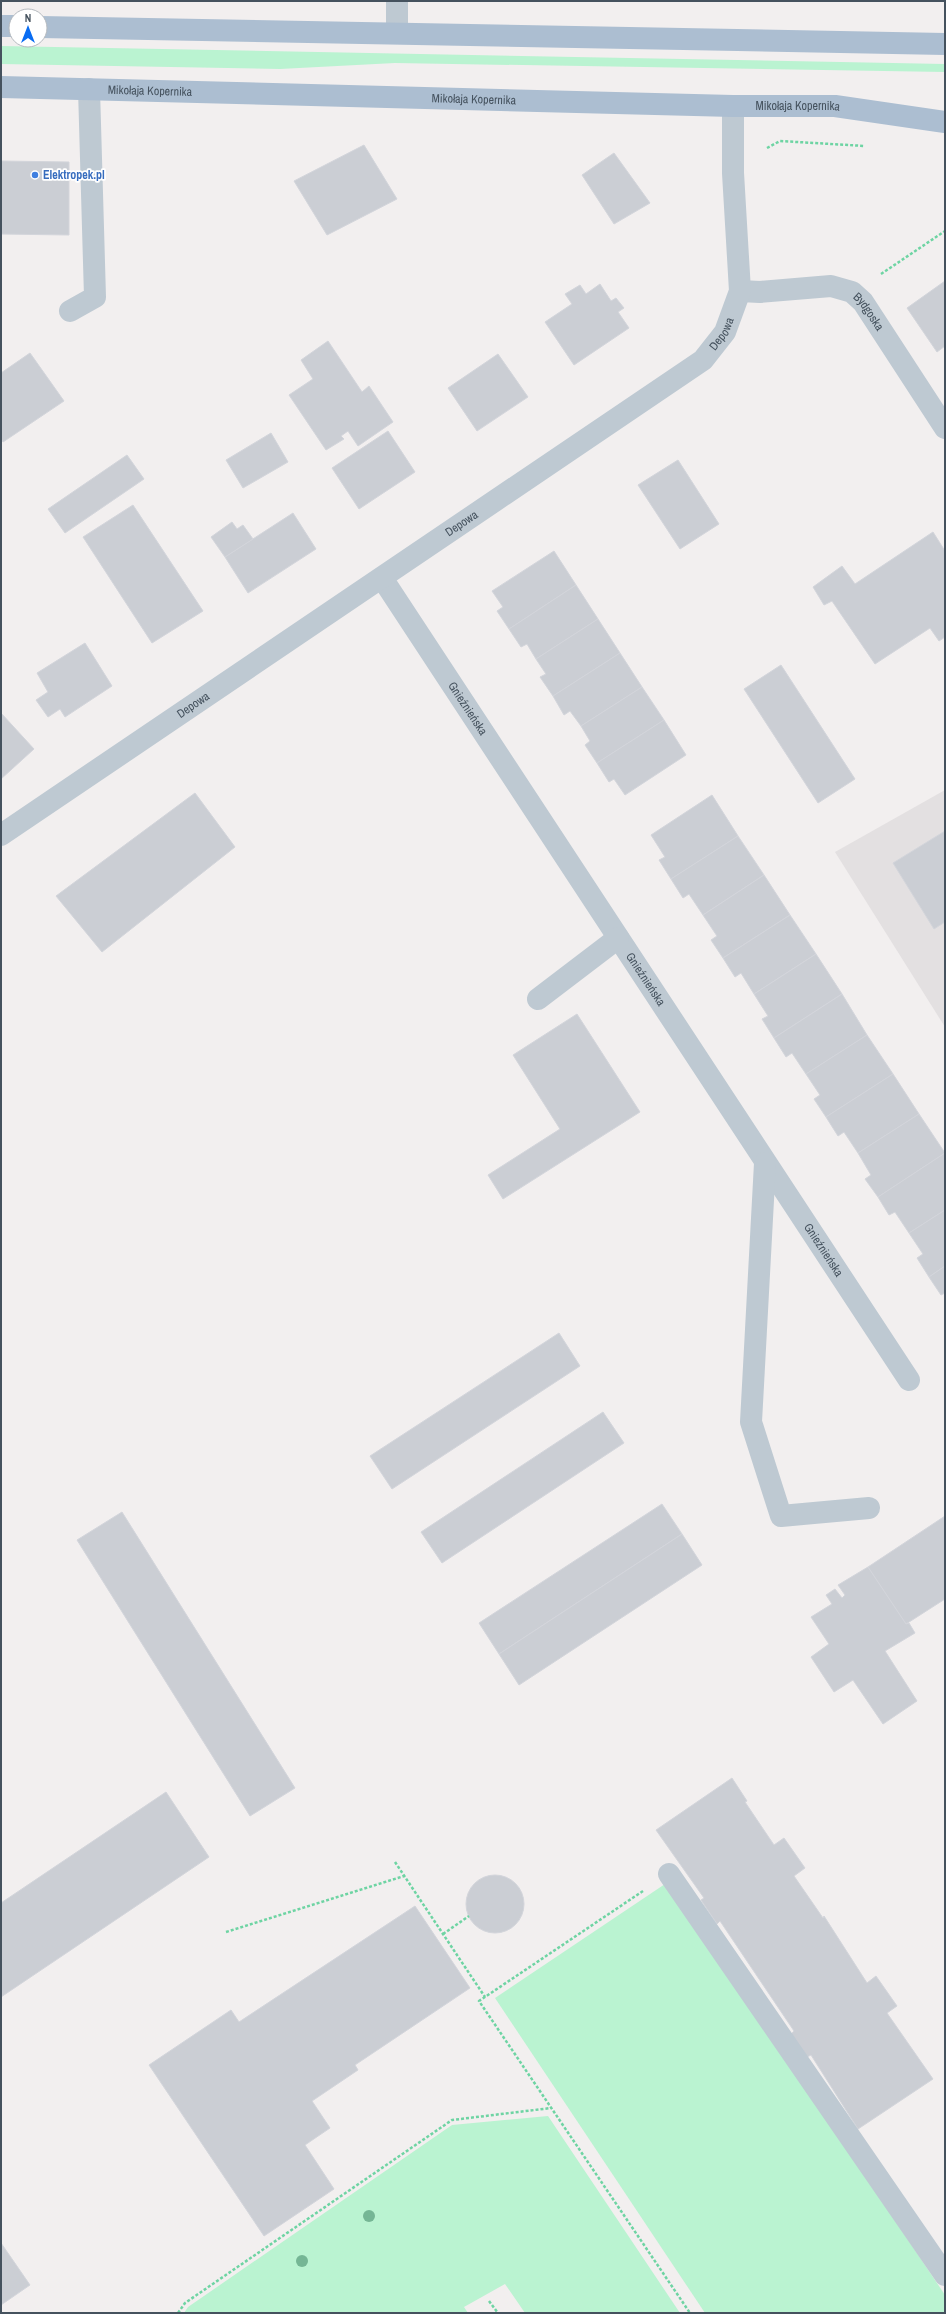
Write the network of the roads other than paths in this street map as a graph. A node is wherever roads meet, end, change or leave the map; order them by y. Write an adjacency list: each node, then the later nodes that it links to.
1 (397, 1): 3 (street)
2 (48, 27): 3 (main road)
3 (397, 33): 4 (main road)
4 (945, 44)
5 (1, 87): 6 (main road, Mikołaja Kopernika)
6 (89, 89): 7 (main road, Mikołaja Kopernika); 10 (street)
7 (733, 106): 8 (main road, Mikołaja Kopernika); 9 (street, Depowa)
8 (945, 122)
9 (740, 291): 11 (street, Bydgoska); 12 (street, Depowa)
10 (70, 311)
11 (945, 428)
12 (382, 578): 13 (street, Depowa); 14 (street, Gnieźnieńska)
13 (1, 835)
14 (618, 938): 15 (street); 16 (street, Gnieźnieńska)
15 (538, 999)
16 (765, 1163): 17 (street, Gnieźnieńska); 18 (street)
17 (909, 1380)
18 (869, 1508)
19 (669, 1874): 20 (street)
20 (945, 2275)

